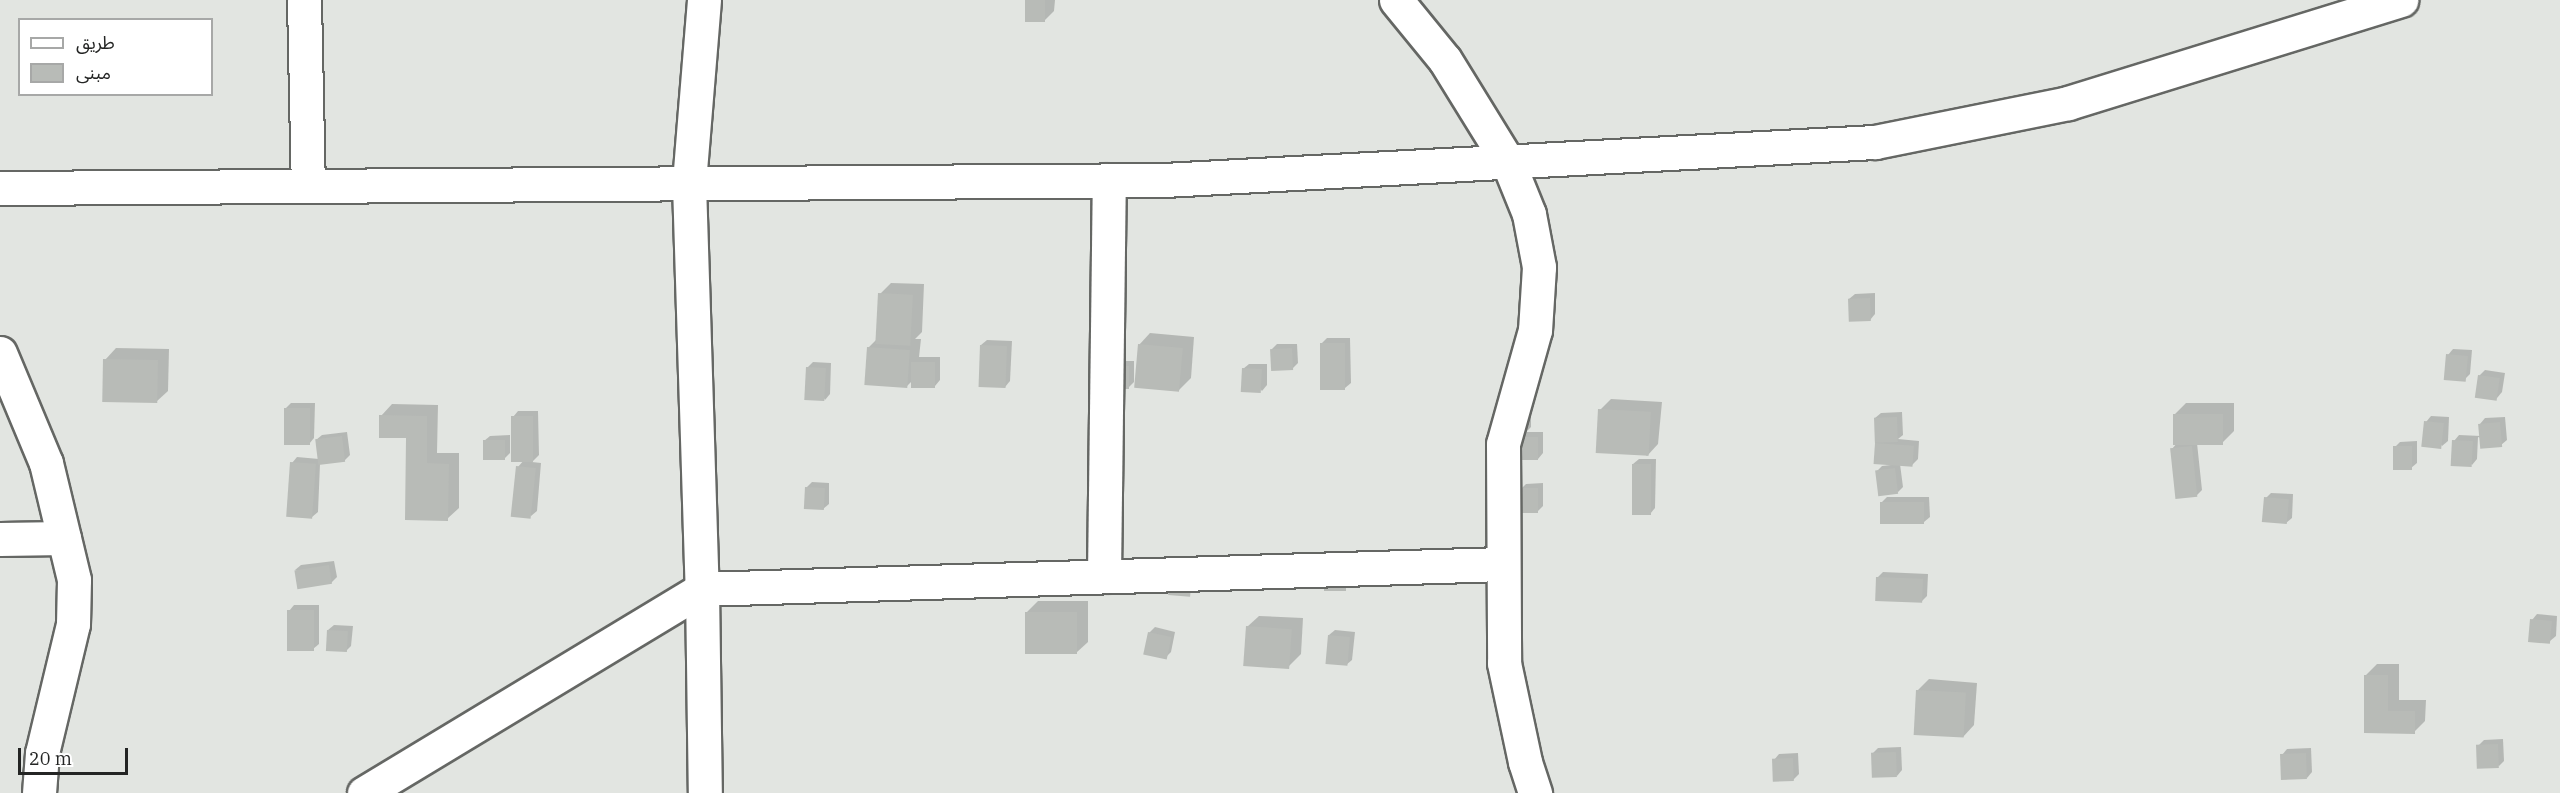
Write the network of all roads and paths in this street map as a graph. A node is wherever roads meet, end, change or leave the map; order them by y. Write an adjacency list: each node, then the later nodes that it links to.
1 (304, 0): 9 (street)
2 (704, 0): 8 (street)
3 (1396, 0): 6 (street)
4 (2401, 0): 5 (street)
5 (2348, 8): 6 (street)
6 (1508, 162): 7 (street); 14 (street)
7 (1109, 180): 8 (street); 15 (street)
8 (689, 184): 9 (street); 16 (street)
9 (308, 186): 10 (street)
10 (0, 188)
11 (0, 353): 12 (street)
12 (64, 538): 13 (street); 17 (street)
13 (0, 539)
14 (1503, 564): 15 (street); 20 (street)
15 (1104, 576): 16 (street)
16 (702, 589): 18 (street); 19 (street)
17 (39, 793)
18 (364, 793)
19 (705, 793)
20 (1535, 793)

